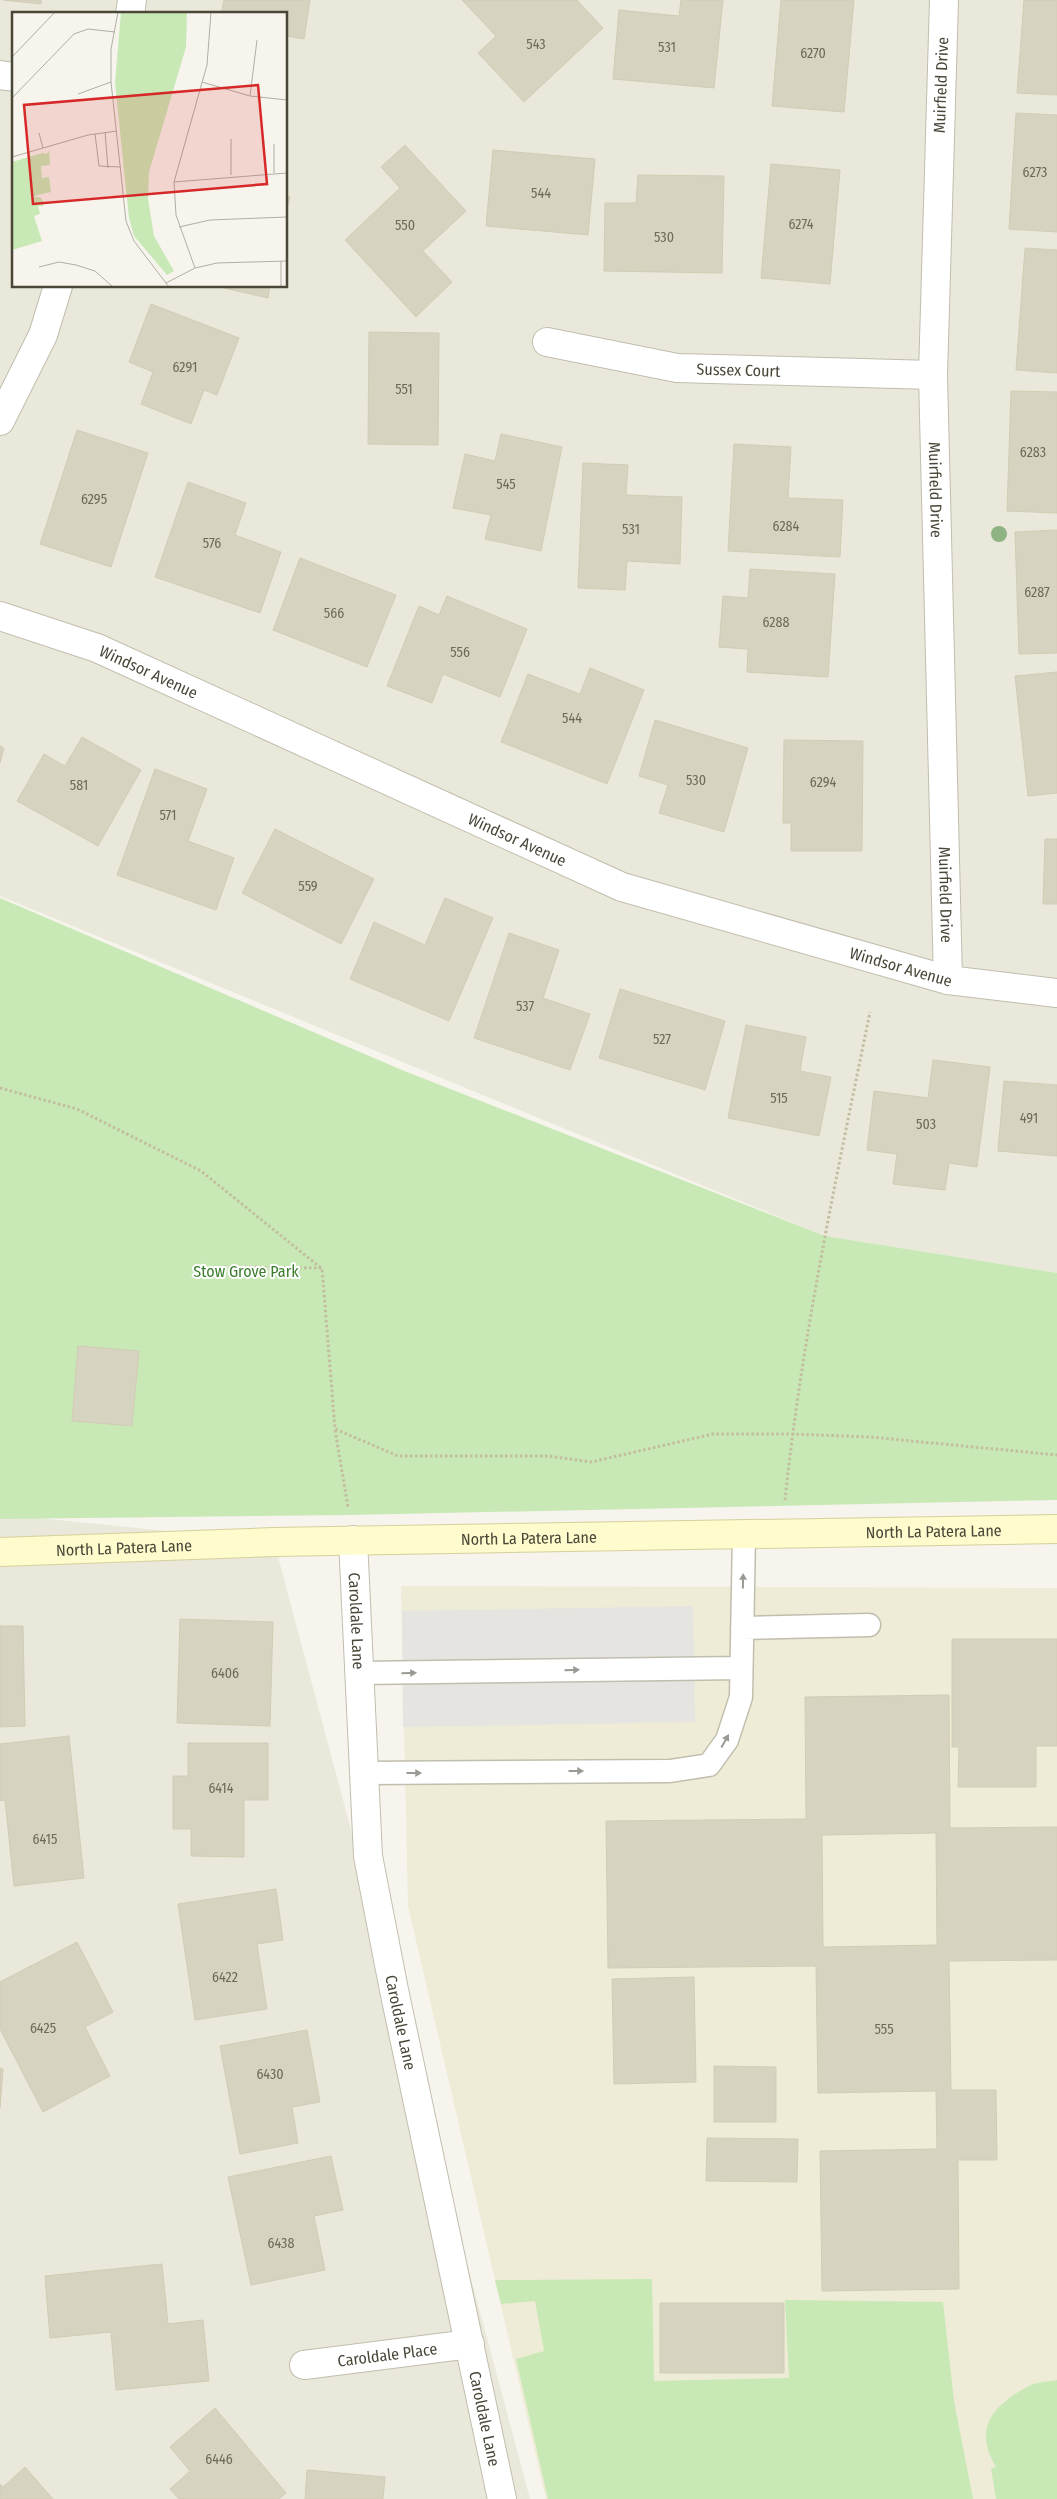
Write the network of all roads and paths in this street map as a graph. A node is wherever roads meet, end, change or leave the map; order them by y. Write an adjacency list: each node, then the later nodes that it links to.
1 (944, 0): 4 (street, Muirfield Drive)
2 (57, 288): 5 (street)
3 (547, 342): 4 (street, Sussex Court)
4 (933, 375): 7 (street, Muirfield Drive)
5 (0, 421)
6 (0, 616): 7 (street, Windsor Avenue)
7 (948, 980): 8 (street, Windsor Avenue)
8 (1057, 993)
9 (870, 1012): 14 (path)
10 (0, 1088): 12 (path)
11 (224, 1267): 12 (path)
12 (322, 1268): 13 (path)
13 (335, 1429): 14 (path); 19 (path)
14 (792, 1434): 15 (path); 17 (path)
15 (1057, 1455)
16 (1057, 1529): 17 (street, North La Patera Lane)
17 (781, 1533): 18 (street, North La Patera Lane)
18 (744, 1534): 19 (street, North La Patera Lane); 22 (lane, one-way to 18)
19 (353, 1540): 20 (street, North La Patera Lane); 24 (street, Caroldale Lane)
20 (0, 1552)
21 (869, 1625): 22 (lane)
22 (742, 1628): 23 (lane)
23 (742, 1668): 24 (lane, one-way to 23); 25 (lane, one-way to 23)
24 (361, 1672): 25 (street, Caroldale Lane)
25 (365, 1773): 26 (street, Caroldale Lane)
26 (470, 2344): 27 (street, Caroldale Place); 28 (street, Caroldale Lane)
27 (304, 2365)
28 (502, 2499)

